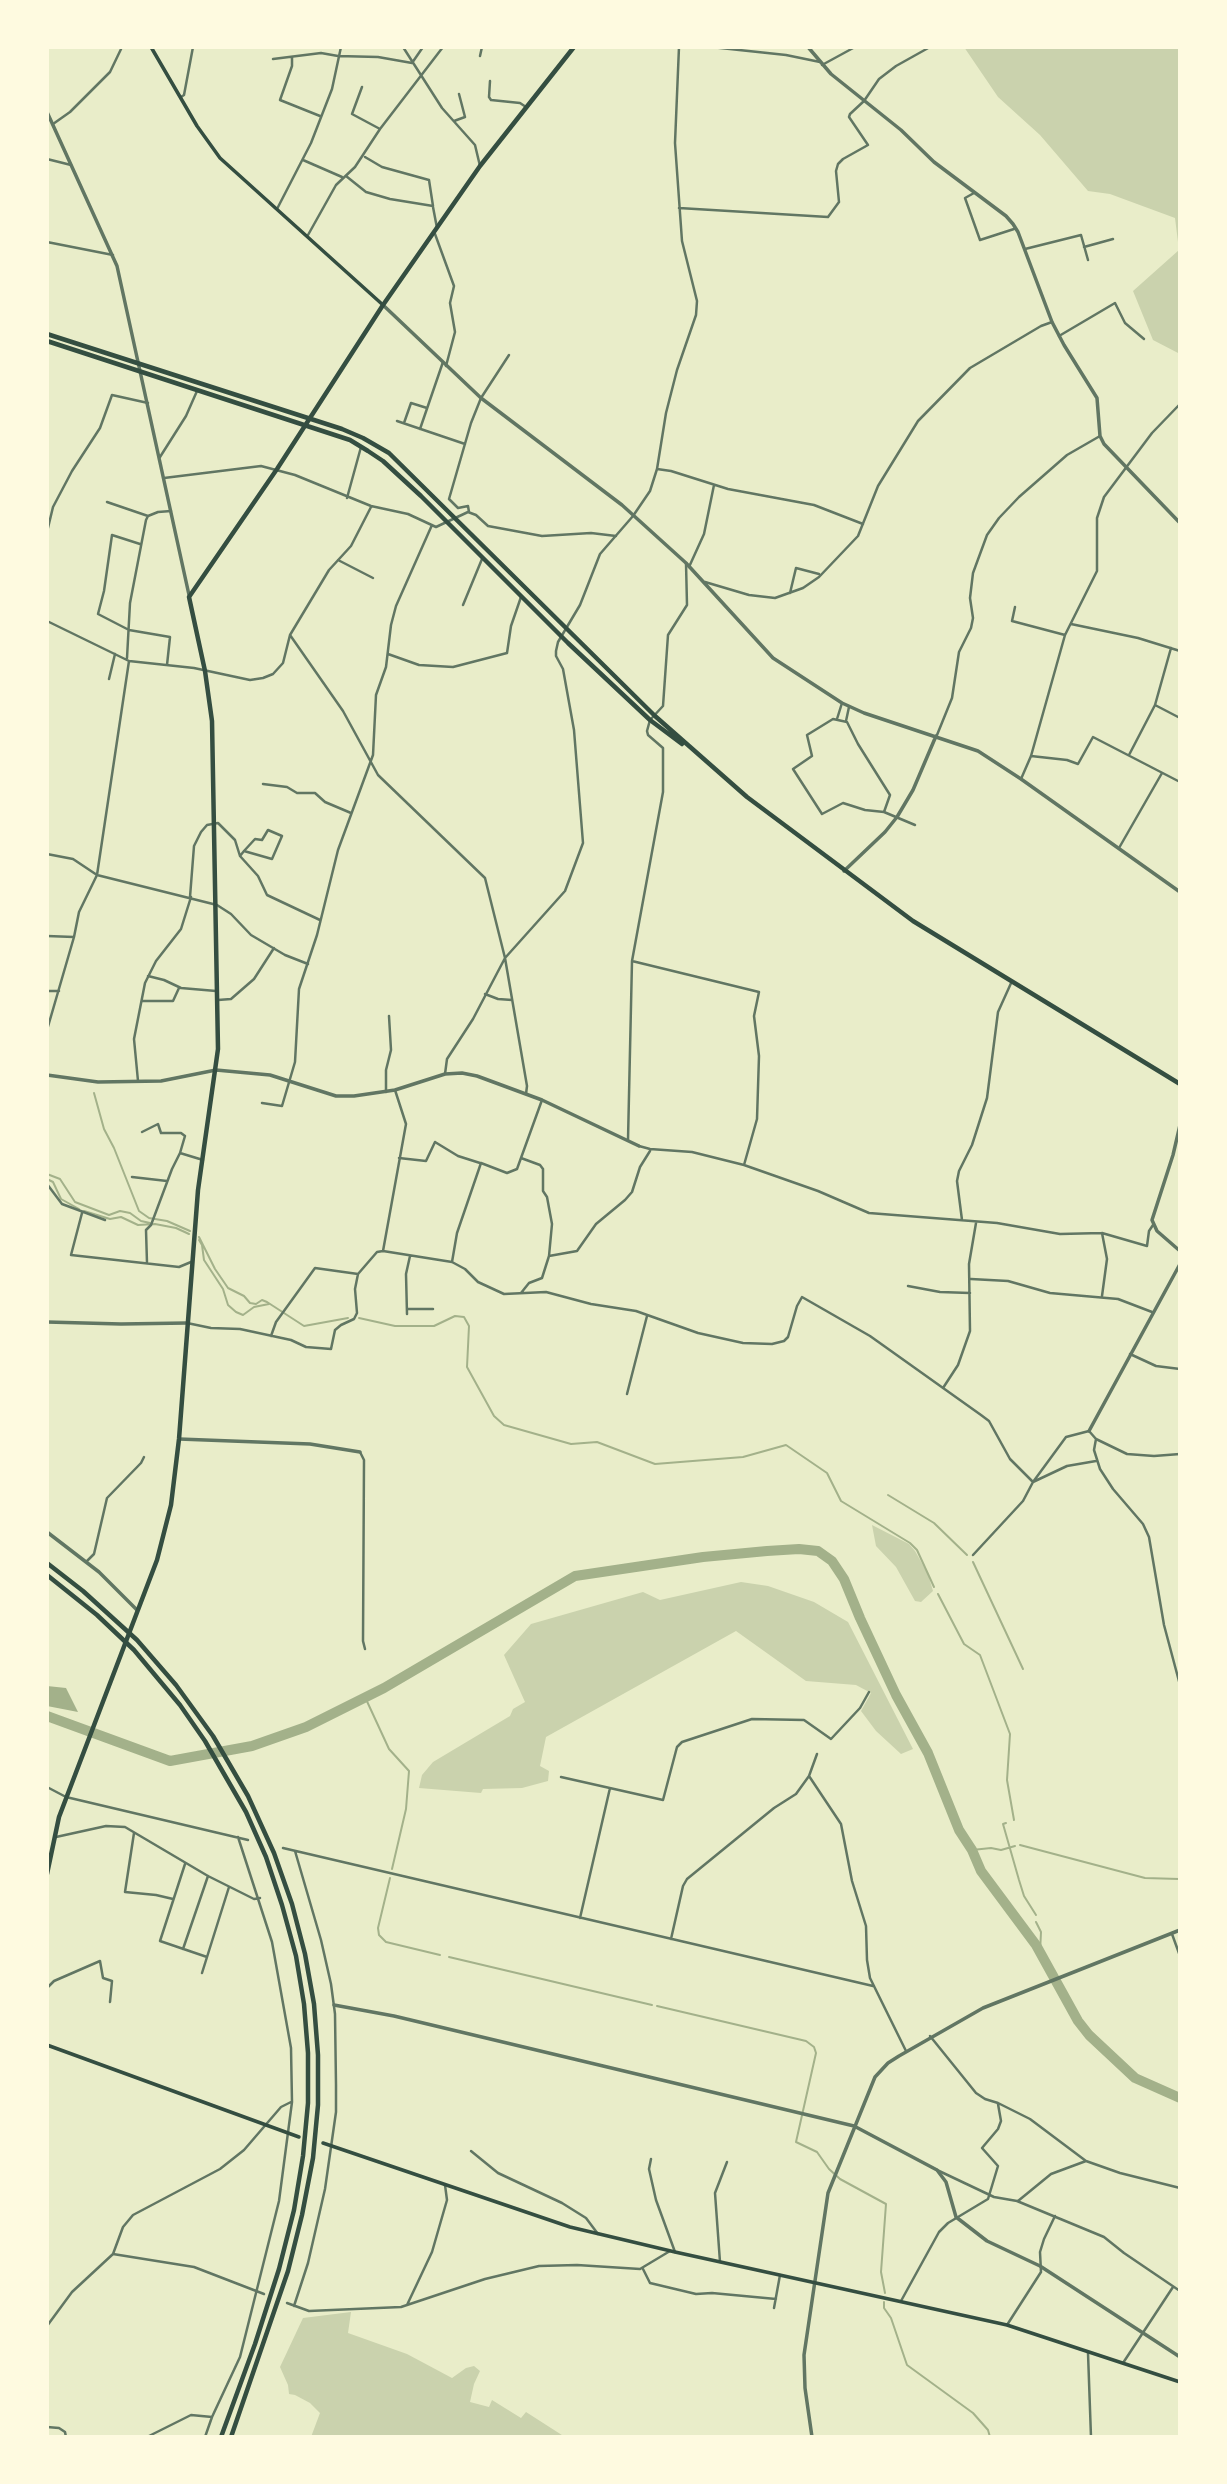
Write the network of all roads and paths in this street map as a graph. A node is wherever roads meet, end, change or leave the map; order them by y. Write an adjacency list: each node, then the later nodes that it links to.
1 (122, 47): 35 (street)
2 (151, 47): 29 (main road)
3 (193, 47): 29 (street)
4 (322, 47): 18 (street)
5 (341, 47): 19 (street)
6 (403, 47): 23 (street)
7 (422, 47): 23 (street)
8 (443, 47): 25 (street)
9 (482, 47): 20 (street)
10 (574, 47): 31 (main road)
11 (679, 47): 45 (street)
12 (711, 47): 24 (street)
13 (808, 47): 24 (street)
14 (855, 47): 24 (street)
15 (918, 47): 17 (street)
16 (930, 47): 17 (street)
17 (920, 52): 30 (street)
18 (321, 53): 19 (street); 21 (street)
19 (338, 56): 23 (street); 33 (street)
20 (480, 56)
21 (292, 57): 22 (street); 33 (street)
22 (273, 59)
23 (412, 63): 25 (street)
24 (821, 63): 30 (street)
25 (421, 76): 34 (street); 36 (street)
26 (490, 81): 31 (street)
27 (362, 86): 36 (street)
28 (459, 94): 34 (street)
29 (181, 97): 46 (main road)
30 (864, 101): 43 (street); 45 (street)
31 (526, 107): 41 (main road)
32 (47, 112): 35 (street)
33 (320, 116): 39 (street)
34 (454, 121): 41 (street)
35 (53, 124): 40 (street)
36 (380, 129): 37 (street)
37 (363, 156): 42 (street); 44 (street)
38 (47, 159): 40 (street)
39 (303, 160): 42 (street); 46 (street)
40 (72, 165): 54 (street)
41 (480, 166): 48 (main road)
42 (344, 177): 44 (street); 49 (street)
43 (974, 193): 47 (street); 47 (street)
44 (433, 206): 48 (street)
45 (679, 208): 82 (street)
46 (277, 209): 49 (main road)
47 (1016, 228): 53 (street)
48 (435, 230): 56 (main road); 64 (street)
49 (307, 235): 56 (main road)
50 (1113, 239): 52 (street)
51 (47, 242): 54 (street)
52 (1084, 247): 53 (street); 55 (street)
53 (1025, 249): 57 (street)
54 (113, 256): 63 (street)
55 (1088, 260)
56 (383, 305): 64 (street); 71 (main road)
57 (1052, 322): 59 (street); 95 (street)
58 (47, 334): 63 (main road)
59 (1059, 336): 60 (street); 76 (street)
60 (1144, 339)
61 (47, 341): 65 (main road)
62 (509, 355): 67 (street)
63 (140, 363): 65 (street); 71 (main road)
64 (445, 364): 67 (street); 70 (street)
65 (142, 372): 66 (main road); 68 (street)
66 (197, 391): 74 (main road); 79 (street)
67 (481, 398): 77 (street); 91 (street)
68 (148, 403): 79 (street); 97 (street)
69 (1180, 404): 80 (street)
70 (427, 408): 73 (street); 75 (street)
71 (308, 419): 74 (main road); 92 (main road)
72 (397, 421): 73 (street)
73 (404, 423): 75 (street)
74 (303, 426): 78 (main road); 81 (main road)
75 (420, 429): 77 (street)
76 (1100, 436): 80 (street); 134 (street)
77 (465, 444): 89 (street)
78 (361, 446): 85 (street); 93 (main road)
79 (160, 457): 83 (street)
80 (1127, 468): 94 (street); 112 (street)
81 (277, 469): 83 (street); 85 (street); 107 (main road)
82 (657, 469): 84 (street); 91 (street)
83 (164, 478): 88 (street)
84 (714, 485): 95 (street); 102 (street)
85 (347, 498): 87 (street)
86 (107, 502): 90 (street)
87 (371, 506): 96 (street); 101 (street)
88 (171, 511): 90 (street); 107 (street)
89 (469, 512): 92 (street); 98 (street)
90 (148, 516): 99 (street)
91 (634, 516): 98 (street); 102 (street)
92 (453, 518): 93 (street); 113 (main road)
93 (446, 522): 96 (street); 100 (main road)
94 (1180, 523)
95 (864, 524): 103 (street)
96 (432, 525): 121 (street)
97 (47, 531)
98 (616, 536): 113 (street)
99 (140, 544): 114 (street); 114 (street)
100 (482, 558): 108 (main road); 109 (street)
101 (338, 559): 104 (street); 115 (street)
102 (687, 565): 105 (street); 129 (street)
103 (821, 575): 106 (street); 106 (street)
104 (373, 578)
105 (703, 581): 106 (street); 126 (street)
106 (790, 593)
107 (189, 597): 124 (main road)
108 (521, 597): 117 (main road); 121 (street)
109 (463, 605)
110 (1015, 607): 116 (street)
111 (47, 621): 120 (street)
112 (1071, 624): 116 (street); 118 (street)
113 (566, 629): 117 (street); 129 (main road)
114 (129, 631): 122 (street); 123 (street)
115 (290, 635): 124 (street); 138 (street)
116 (1065, 635): 136 (street)
117 (562, 637): 132 (main road); 161 (street)
118 (1171, 648): 119 (street); 127 (street)
119 (1180, 651)
120 (115, 654): 122 (street); 125 (street)
121 (388, 654): 138 (street)
122 (128, 660): 123 (street); 153 (street)
123 (167, 665): 124 (street)
124 (205, 671): 146 (main road)
125 (109, 679)
126 (842, 703): 128 (street); 131 (street)
127 (1155, 705): 130 (street); 135 (street)
128 (849, 706): 133 (street); 134 (street)
129 (655, 716): 132 (street); 137 (main road)
130 (1180, 718)
131 (837, 719): 133 (street); 144 (street)
132 (650, 720): 137 (main road); 162 (street)
133 (846, 721): 144 (street)
134 (936, 736): 140 (street); 145 (street)
135 (1129, 755): 136 (street); 139 (street)
136 (1031, 756): 140 (street)
137 (705, 762): 152 (main road)
138 (371, 763): 143 (street); 161 (street)
139 (1162, 773): 141 (street); 148 (street)
140 (1021, 779): 148 (street)
141 (1180, 782)
142 (263, 784): 143 (street)
143 (352, 813): 157 (street)
144 (884, 813): 145 (street)
145 (897, 817): 147 (street); 152 (street)
146 (214, 824): 151 (street); 155 (street); 156 (main road)
147 (915, 825)
148 (1119, 848): 154 (street)
149 (244, 851): 149 (street); 151 (street)
150 (47, 854): 153 (street)
151 (240, 856): 157 (street)
152 (844, 871): 165 (main road)
153 (97, 875): 155 (street); 159 (street)
154 (1180, 892)
155 (190, 897): 156 (street); 164 (street)
156 (217, 905): 160 (street); 169 (main road)
157 (320, 920): 163 (street)
158 (47, 936): 159 (street)
159 (74, 937): 168 (street)
160 (274, 948): 163 (street); 171 (street)
161 (505, 958): 170 (street); 172 (street)
162 (632, 961): 189 (street); 197 (street)
163 (308, 964): 179 (street)
164 (148, 976): 166 (street); 173 (street)
165 (1012, 981): 181 (main road); 203 (street)
166 (179, 987): 169 (street); 173 (street)
167 (47, 991): 168 (street)
168 (60, 991): 175 (street)
169 (218, 991): 171 (main road)
170 (485, 994): 172 (street); 177 (street)
171 (218, 1000): 176 (main road)
172 (512, 1000): 184 (street)
173 (142, 1001): 180 (street)
174 (389, 1016): 183 (street)
175 (47, 1030)
176 (216, 1070): 179 (street); 180 (street); 195 (main road)
177 (445, 1074): 182 (street); 184 (street)
178 (47, 1075): 180 (street)
179 (289, 1080): 183 (street); 186 (street)
180 (138, 1081)
181 (1180, 1084)
182 (395, 1090): 183 (street); 193 (street)
183 (386, 1092)
184 (526, 1094): 185 (street)
185 (542, 1100): 189 (street); 194 (street)
186 (262, 1103)
187 (1180, 1125): 205 (street)
188 (142, 1132): 192 (street)
189 (627, 1142): 190 (street)
190 (639, 1146): 191 (street)
191 (650, 1150): 197 (street); 210 (street)
192 (180, 1153): 195 (street); 199 (street)
193 (399, 1158): 196 (street); 207 (street)
194 (521, 1158): 196 (street); 210 (street)
195 (203, 1160): 211 (main road)
196 (481, 1163): 212 (street)
197 (744, 1165): 203 (street)
198 (132, 1177): 199 (street)
199 (167, 1181): 213 (street)
200 (47, 1184): 201 (street)
201 (82, 1213): 202 (street); 213 (street)
202 (105, 1220)
203 (962, 1220): 204 (street)
204 (976, 1222): 206 (street); 216 (street)
205 (1153, 1225): 206 (street); 208 (street)
206 (1102, 1233): 220 (street)
207 (383, 1251): 209 (street); 215 (street)
208 (1180, 1251)
209 (410, 1256): 212 (street); 221 (street)
210 (549, 1256): 218 (street)
211 (192, 1262): 213 (street); 227 (main road)
212 (452, 1262): 218 (street)
213 (147, 1263)
214 (1180, 1264): 223 (street)
215 (358, 1274): 228 (street); 228 (street)
216 (971, 1279): 219 (street); 220 (street)
217 (908, 1286): 219 (street)
218 (521, 1293): 225 (street)
219 (971, 1293): 231 (street)
220 (1102, 1296): 223 (street)
221 (407, 1309): 222 (street); 224 (street)
222 (433, 1309)
223 (1152, 1312): 229 (street)
224 (407, 1314)
225 (647, 1315): 231 (street); 232 (street)
226 (47, 1322): 227 (street)
227 (187, 1323): 228 (street); 234 (main road)
228 (271, 1336)
229 (1130, 1354): 230 (street); 233 (street)
230 (1180, 1369)
231 (943, 1388): 240 (street)
232 (627, 1394)
233 (1089, 1431): 235 (street); 240 (street)
234 (179, 1439): 236 (street); 246 (main road)
235 (1096, 1439): 237 (street); 239 (street)
236 (360, 1452): 247 (street)
237 (1180, 1454)
238 (144, 1457): 243 (street)
239 (1096, 1461): 240 (street); 248 (street)
240 (1033, 1482): 242 (street)
241 (47, 1532): 243 (street)
242 (973, 1555)
243 (87, 1561): 246 (street)
244 (47, 1563): 333 (main road)
245 (47, 1575): 332 (main road)
246 (137, 1610): 255 (main road)
247 (365, 1650)
248 (1180, 1685)
249 (869, 1692): 254 (street)
250 (817, 1754): 251 (street)
251 (809, 1776): 271 (street); 276 (street)
252 (561, 1777): 254 (street)
253 (47, 1787): 255 (street)
254 (610, 1788): 268 (street)
255 (66, 1797): 257 (street); 259 (main road)
256 (134, 1833): 259 (street); 262 (street); 267 (street)
257 (238, 1837): 258 (street); 266 (street)
258 (248, 1840)
259 (51, 1841): 263 (main road)
260 (283, 1848): 261 (street)
261 (295, 1851): 268 (street); 279 (street)
262 (185, 1863): 264 (street); 267 (street)
263 (47, 1874)
264 (208, 1876): 265 (street); 272 (street)
265 (229, 1887): 266 (street); 273 (street)
266 (260, 1898): 283 (street)
267 (173, 1899): 272 (street)
268 (580, 1918): 271 (street)
269 (1180, 1930): 270 (street)
270 (1172, 1934): 274 (street); 280 (street)
271 (671, 1939): 276 (street)
272 (183, 1949): 273 (street)
273 (207, 1956): 275 (street)
274 (1180, 1956)
275 (202, 1973)
276 (873, 1986): 282 (street)
277 (47, 1988): 278 (street)
278 (110, 2002)
279 (334, 2005): 286 (street); 290 (street)
280 (930, 2036): 282 (street); 284 (street)
281 (47, 2045): 285 (main road)
282 (906, 2052): 286 (street)
283 (292, 2102): 285 (street); 287 (street)
284 (998, 2103): 293 (street); 298 (street)
285 (266, 2124): 287 (main road); 304 (street)
286 (853, 2126): 295 (street); 309 (street)
287 (288, 2133): 288 (main road); 311 (street)
288 (299, 2137)
289 (323, 2143): 290 (main road)
290 (331, 2146): 296 (main road); 318 (street)
291 (471, 2151): 302 (street)
292 (651, 2159): 303 (street)
293 (1086, 2161): 297 (street); 299 (street)
294 (727, 2162): 305 (street)
295 (937, 2170): 298 (street); 301 (street)
296 (445, 2185): 302 (main road); 317 (street)
297 (1180, 2188)
298 (990, 2194): 299 (street); 301 (street)
299 (1017, 2202): 300 (street)
300 (1055, 2216): 306 (street); 310 (street)
301 (956, 2217): 306 (street); 315 (street)
302 (598, 2234): 303 (main road)
303 (672, 2252): 305 (main road); 307 (street)
304 (113, 2254): 311 (street); 321 (street)
305 (720, 2262): 308 (main road)
306 (1040, 2266): 320 (street); 322 (street)
307 (642, 2268): 314 (street); 317 (street)
308 (780, 2275): 309 (main road); 314 (street)
309 (816, 2283): 315 (main road); 334 (street)
310 (1173, 2287): 312 (street); 322 (street)
311 (255, 2290): 313 (street); 327 (street)
312 (1180, 2291)
313 (264, 2294)
314 (776, 2299): 319 (street)
315 (901, 2301): 320 (main road)
316 (287, 2303): 318 (street)
317 (407, 2305): 318 (street)
318 (294, 2306)
319 (774, 2308)
320 (1007, 2325): 323 (main road)
321 (47, 2326)
322 (1143, 2333): 324 (street); 325 (street)
323 (1088, 2352): 325 (main road); 335 (street)
324 (1180, 2357)
325 (1123, 2363): 326 (main road)
326 (1180, 2382)
327 (212, 2417): 330 (street); 331 (street)
328 (47, 2427): 329 (street)
329 (66, 2437)
330 (147, 2437)
331 (205, 2437)
332 (221, 2437)
333 (231, 2437)
334 (811, 2437)
335 (1091, 2437)

